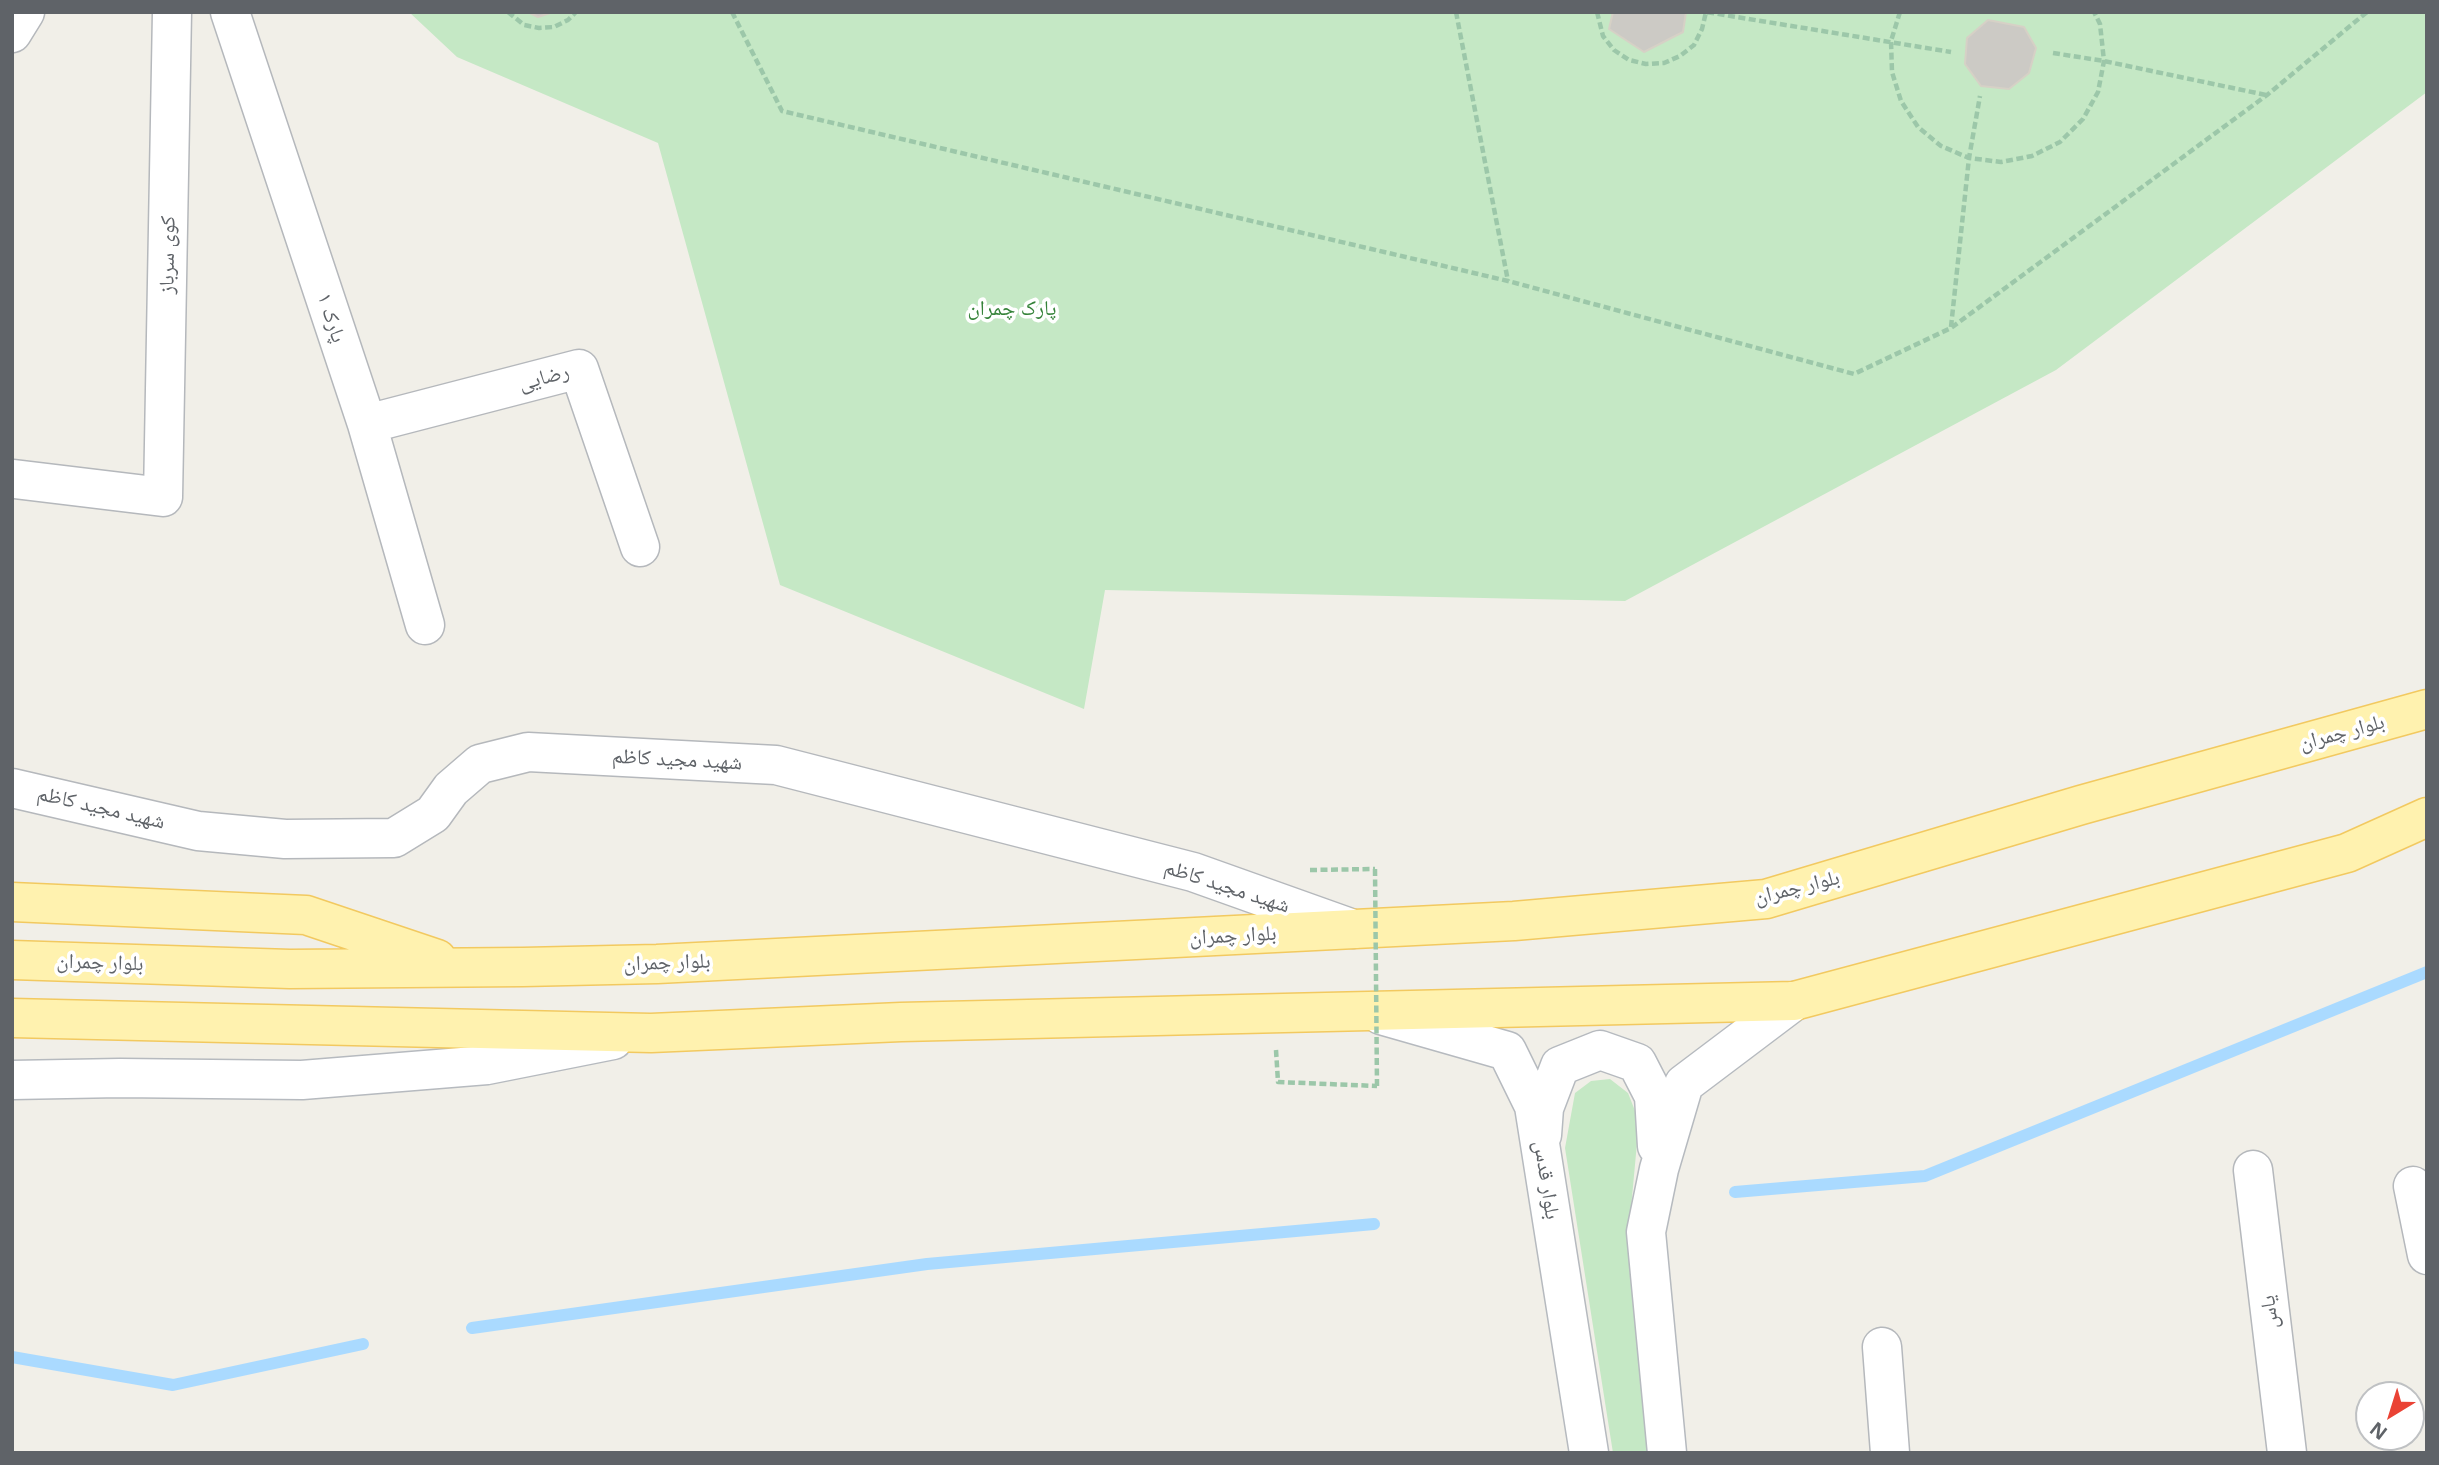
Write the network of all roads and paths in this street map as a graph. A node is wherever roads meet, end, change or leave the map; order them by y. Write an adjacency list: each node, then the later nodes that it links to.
1 (25, 12): 12 (street)
2 (172, 12): 23 (street, کوی سرباز)
3 (230, 12): 22 (street, پارک ۱)
4 (508, 12): 5 (path)
5 (576, 12)
6 (732, 12): 20 (path)
7 (1456, 12): 20 (path)
8 (1597, 12): 13 (path)
9 (1900, 12): 13 (path)
10 (2094, 12): 16 (path)
11 (2367, 12): 17 (path)
12 (12, 33)
13 (1891, 41): 14 (path); 19 (path)
14 (1951, 52)
15 (2053, 53): 16 (path)
16 (2104, 61): 17 (path); 19 (path)
17 (2267, 95): 21 (path)
18 (1980, 96): 19 (path)
19 (1969, 158): 21 (path)
20 (1507, 281): 21 (path)
21 (1951, 328)
22 (367, 424): 24 (street, رضایی); 25 (street, پارک ۱)
23 (13, 479)
24 (640, 547)
25 (425, 625)
26 (2427, 709): 31 (main road, بلوار چمران)
27 (12, 788): 31 (street, شهید مجید کاظم)
28 (2427, 817): 34 (main road)
29 (1375, 869): 39 (path, bridge)
30 (12, 902): 33 (main road)
31 (1353, 929): 33 (main road, بلوار چمران)
32 (12, 960): 33 (main road, بلوار چمران)
33 (465, 968)
34 (1794, 1001): 35 (main road); 41 (street)
35 (1373, 1012): 37 (main road); 40 (street, بلوار قدس)
36 (12, 1018): 37 (main road)
37 (652, 1032): 38 (street)
38 (12, 1080)
39 (1278, 1082)
40 (1541, 1152): 41 (street); 46 (street, بلوار قدس)
41 (1659, 1170): 47 (street)
42 (2253, 1170): 49 (street, یاس)
43 (2413, 1186): 44 (street)
44 (2427, 1255)
45 (1882, 1347): 48 (street)
46 (1589, 1453)
47 (1667, 1453)
48 (1889, 1453)
49 (2287, 1453)

